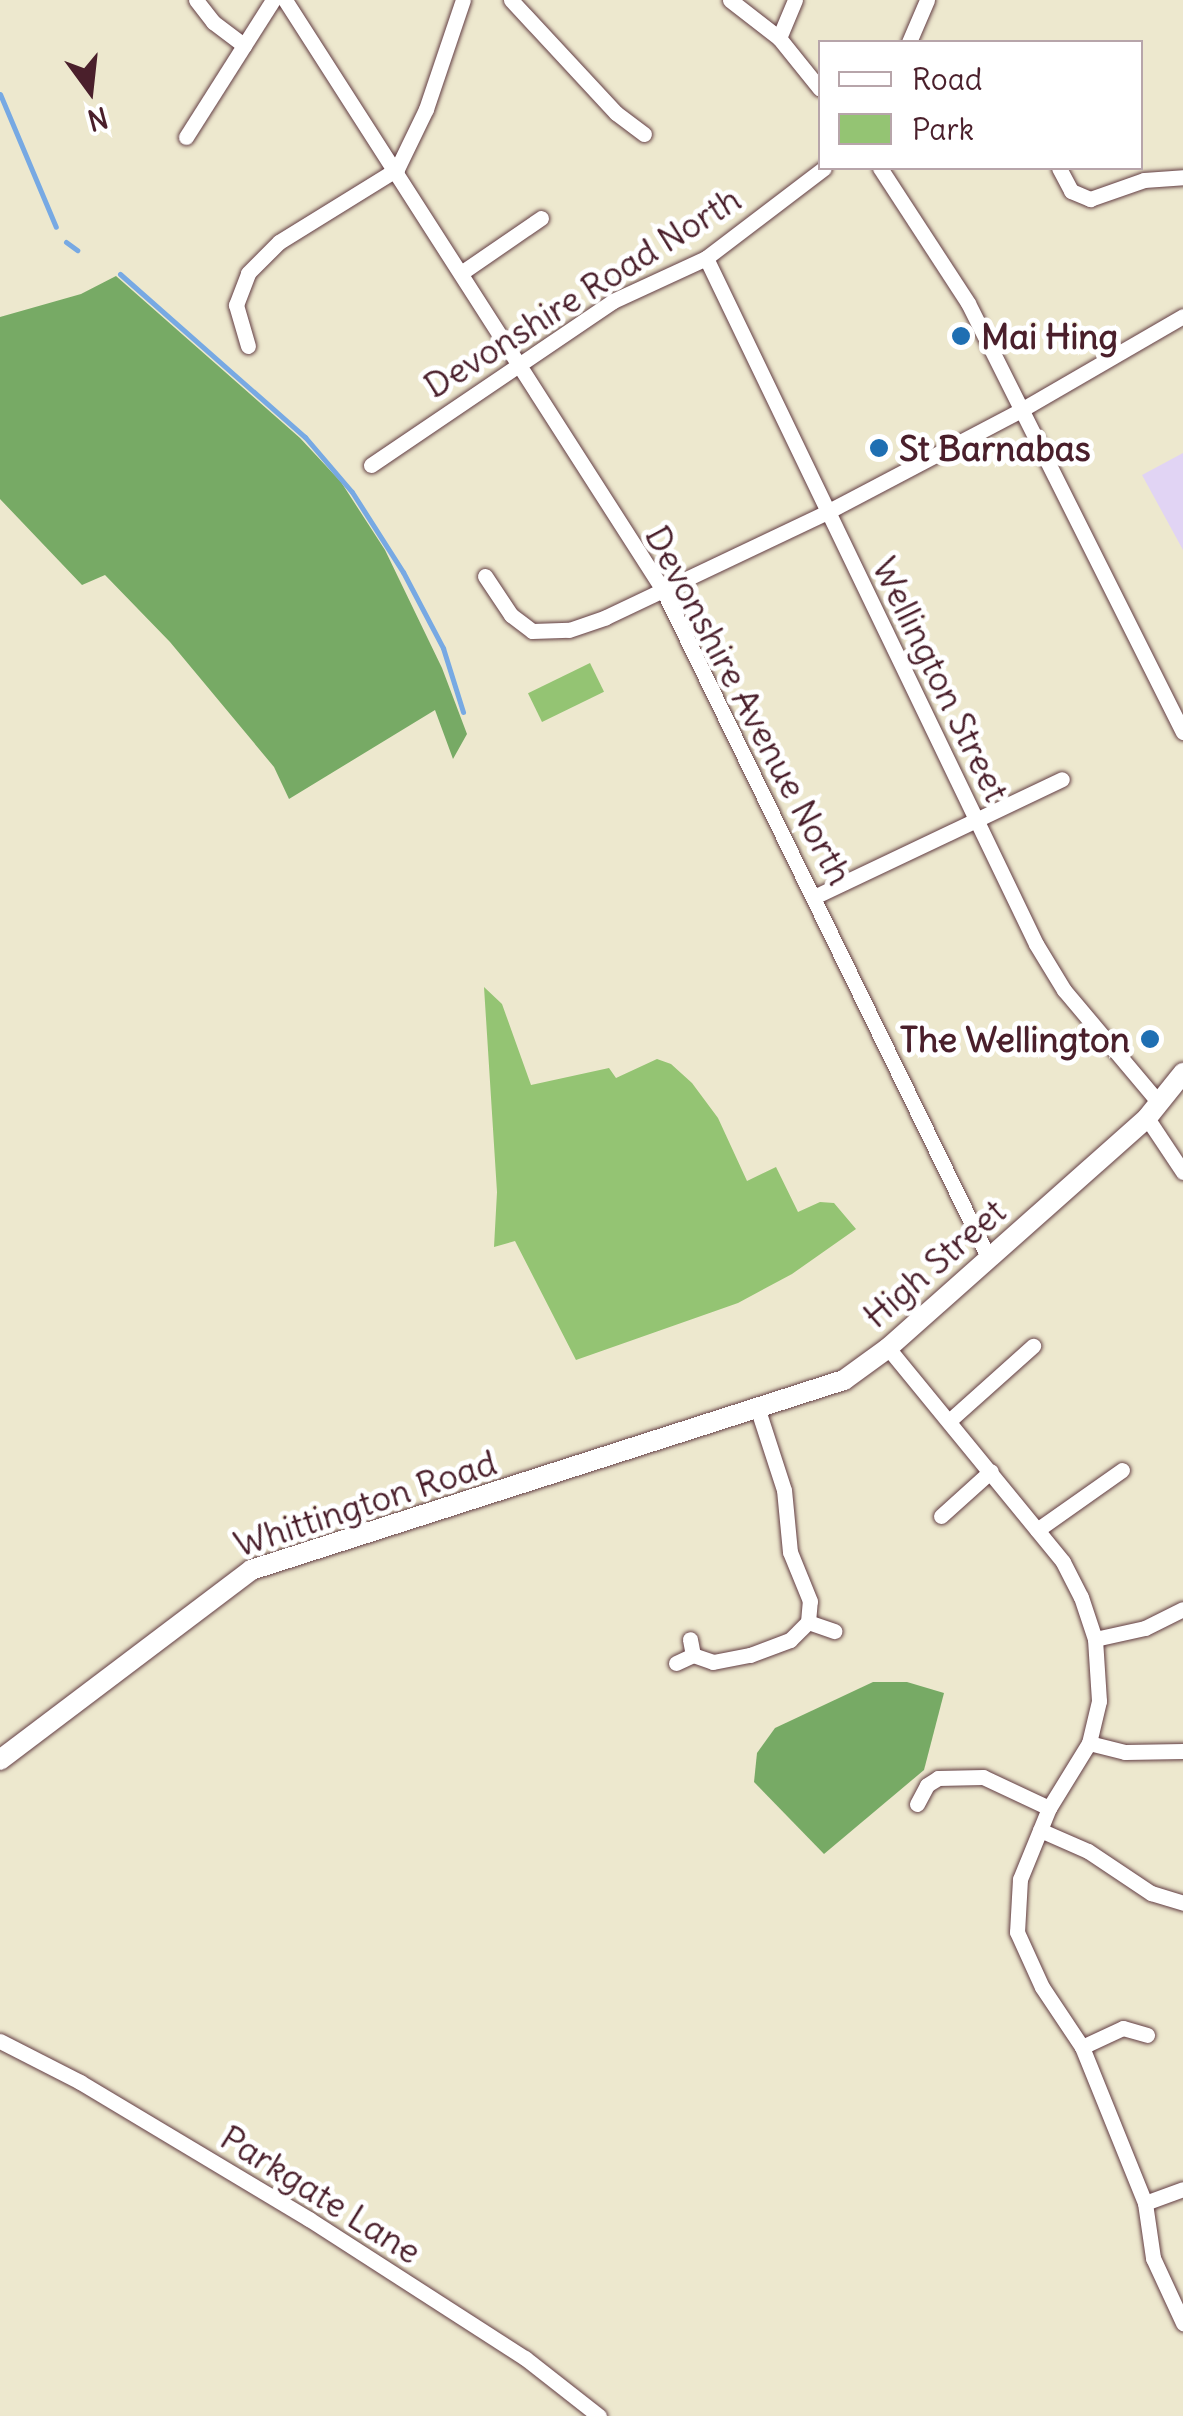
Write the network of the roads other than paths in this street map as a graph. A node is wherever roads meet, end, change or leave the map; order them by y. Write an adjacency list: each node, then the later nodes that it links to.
1 (196, 0): 11 (street)
2 (273, 0): 11 (street)
3 (285, 0): 15 (street, Devonshire Avenue North)
4 (463, 0): 15 (street)
5 (511, 0): 13 (street)
6 (730, 0): 9 (street)
7 (795, 0): 9 (street)
8 (927, 0): 10 (street)
9 (778, 38): 12 (street)
10 (910, 40)
11 (244, 45): 14 (street)
12 (818, 88)
13 (644, 134)
14 (186, 137)
15 (397, 169): 22 (street, Devonshire Avenue North); 24 (street)
16 (821, 170): 21 (street, Devonshire Road North)
17 (881, 170): 26 (street)
18 (1061, 170): 19 (street)
19 (1183, 177)
20 (541, 218): 22 (street)
21 (706, 258): 25 (street, Devonshire Road North); 28 (street, Wellington Street)
22 (461, 272): 25 (street, Devonshire Avenue North)
23 (1183, 316): 26 (street)
24 (248, 346)
25 (520, 364): 27 (street, Devonshire Road North); 30 (street, Devonshire Avenue North)
26 (1020, 410): 28 (street); 31 (street)
27 (371, 465)
28 (826, 512): 30 (street); 33 (street, Wellington Street)
29 (485, 576): 30 (street)
30 (662, 590): 34 (street, Devonshire Avenue North)
31 (1183, 732)
32 (1062, 779): 33 (street)
33 (976, 820): 34 (street); 36 (street, Wellington Street)
34 (816, 896): 38 (street, Devonshire Avenue North)
35 (1183, 1073): 36 (street, High Street)
36 (1153, 1111): 37 (street, Wellington Street); 38 (street, High Street)
37 (1183, 1172)
38 (989, 1259): 40 (street, High Street)
39 (1034, 1346): 42 (street)
40 (888, 1348): 41 (street, High Street); 42 (street)
41 (758, 1410): 43 (street, High Street); 49 (street)
42 (949, 1420): 45 (street)
43 (684, 1433): 55 (street, Whittington Road)
44 (1122, 1470): 47 (street)
45 (991, 1472): 46 (street); 47 (street)
46 (941, 1516)
47 (1037, 1530): 51 (street)
48 (1183, 1610): 51 (street)
49 (808, 1622): 50 (street); 52 (street)
50 (834, 1631)
51 (1095, 1639): 53 (street)
52 (676, 1663)
53 (1089, 1743): 54 (street); 57 (street)
54 (1183, 1751)
55 (0, 1760)
56 (917, 1804): 57 (street)
57 (1049, 1808): 58 (street)
58 (1040, 1830): 59 (street); 62 (street)
59 (1183, 1903)
60 (1147, 2035): 62 (street)
61 (0, 2040): 66 (street, Parkgate Lane)
62 (1082, 2047): 64 (street)
63 (1183, 2188): 64 (street)
64 (1145, 2203): 65 (street)
65 (1183, 2323)
66 (599, 2416)

